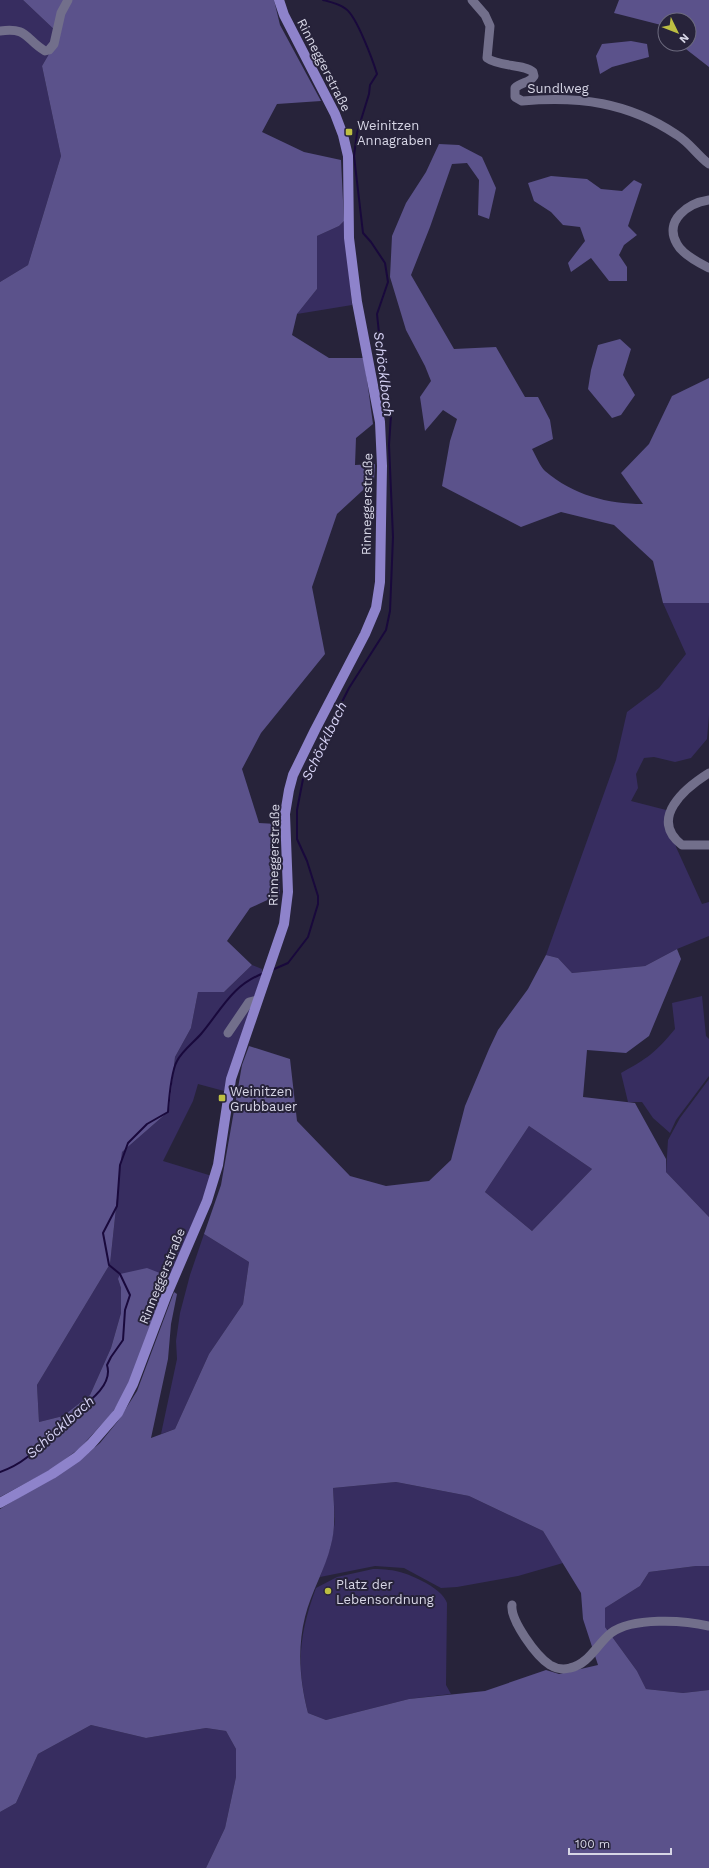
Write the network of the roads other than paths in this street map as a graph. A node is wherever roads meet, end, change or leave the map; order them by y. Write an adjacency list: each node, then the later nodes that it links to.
1 (68, 0): 4 (street)
2 (279, 0): 10 (main road, Rinneggerstraße)
3 (472, 0): 5 (street, Sundlweg)
4 (0, 31)
5 (709, 164)
6 (709, 200): 7 (street)
7 (709, 268)
8 (709, 773): 9 (street)
9 (709, 845)
10 (258, 1000): 11 (street); 12 (main road, Rinneggerstraße)
11 (228, 1034)
12 (0, 1503)
13 (512, 1604): 14 (street)
14 (709, 1626)

